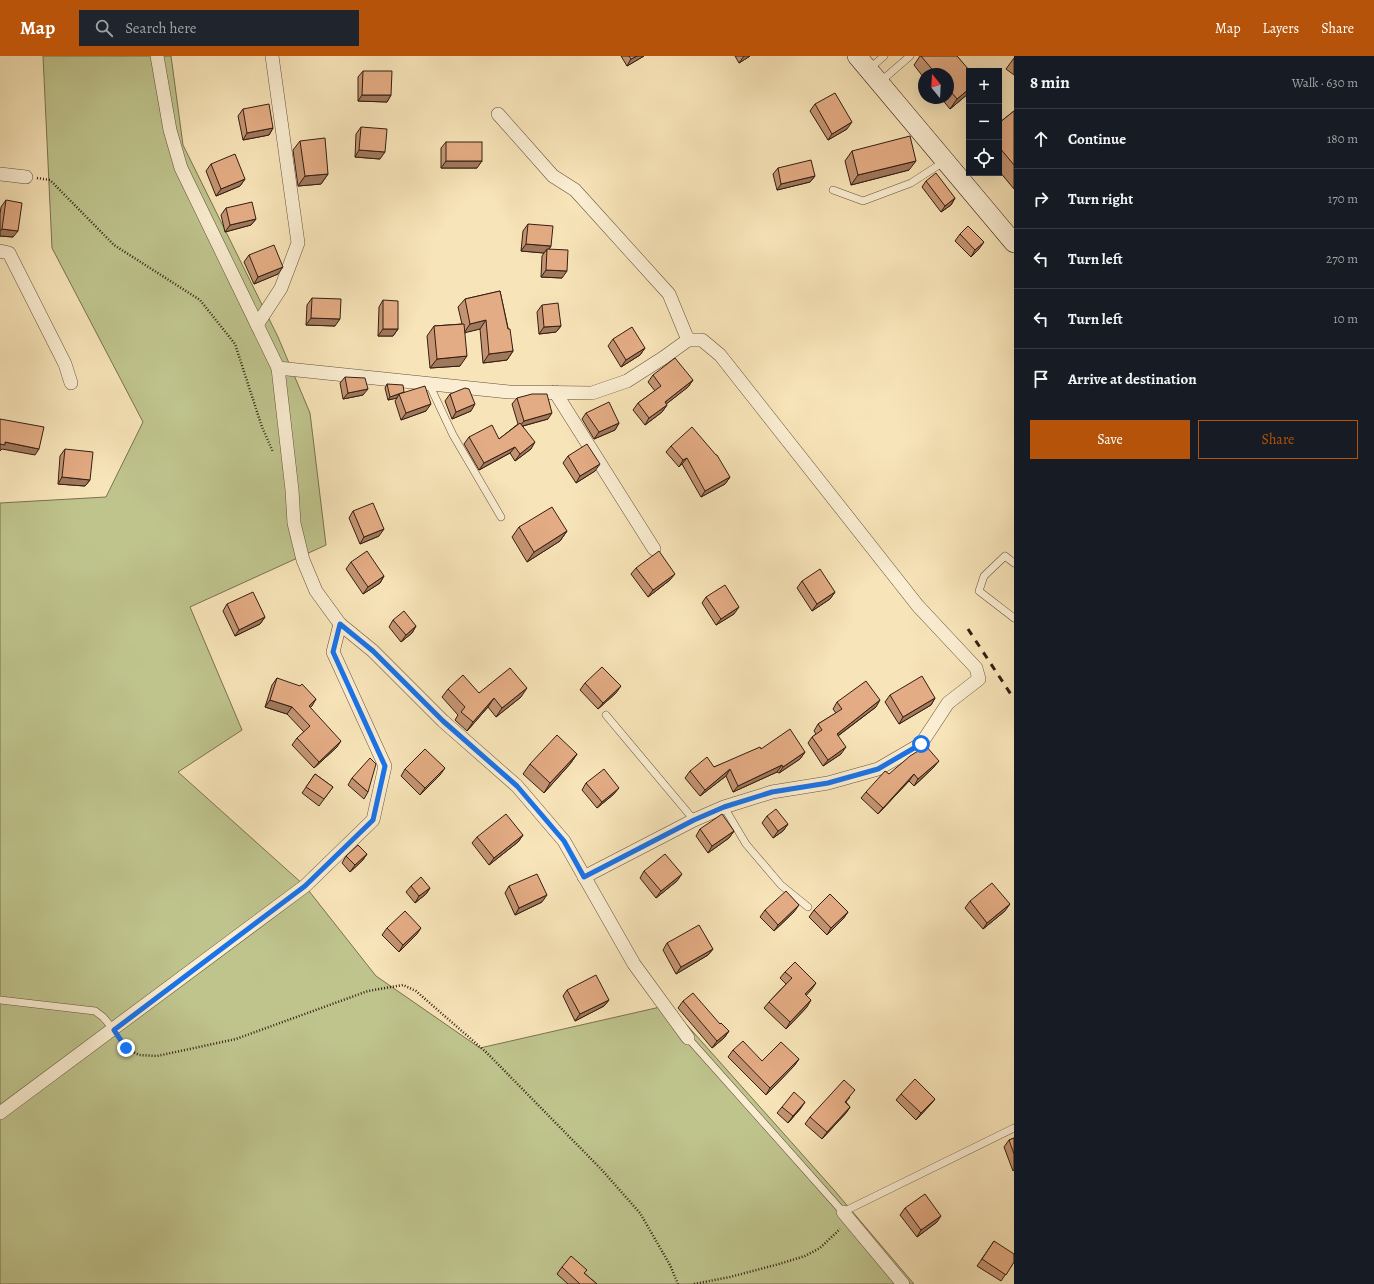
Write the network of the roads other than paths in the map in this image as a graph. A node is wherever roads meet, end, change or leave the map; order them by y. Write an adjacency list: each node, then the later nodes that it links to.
1 (157, 56): 13 (street)
2 (272, 56): 13 (street)
3 (884, 56): 5 (lane)
4 (910, 56): 5 (lane)
5 (869, 70): 7 (main road)
6 (498, 114): 14 (street)
7 (944, 161): 10 (lane); 11 (main road)
8 (0, 174): 9 (street)
9 (26, 177)
10 (832, 190)
11 (1014, 243)
12 (0, 251): 16 (street)
13 (257, 325): 15 (street)
14 (688, 340): 18 (street); 25 (street)
15 (278, 368): 17 (street); 23 (street)
16 (71, 383)
17 (429, 384): 18 (street); 19 (lane)
18 (555, 392): 20 (street)
19 (501, 517)
20 (654, 549)
21 (1014, 563): 22 (lane)
22 (1014, 618)
23 (340, 624): 27 (street); 30 (street)
24 (606, 715): 26 (lane)
25 (724, 807): 26 (street); 28 (lane)
26 (694, 820): 27 (street)
27 (584, 877): 31 (street)
28 (808, 907)
29 (0, 1000): 30 (lane)
30 (114, 1030): 32 (street)
31 (688, 1038): 34 (lane)
32 (0, 1113)
33 (1014, 1128): 34 (lane)
34 (846, 1216): 35 (street)
35 (902, 1284)

